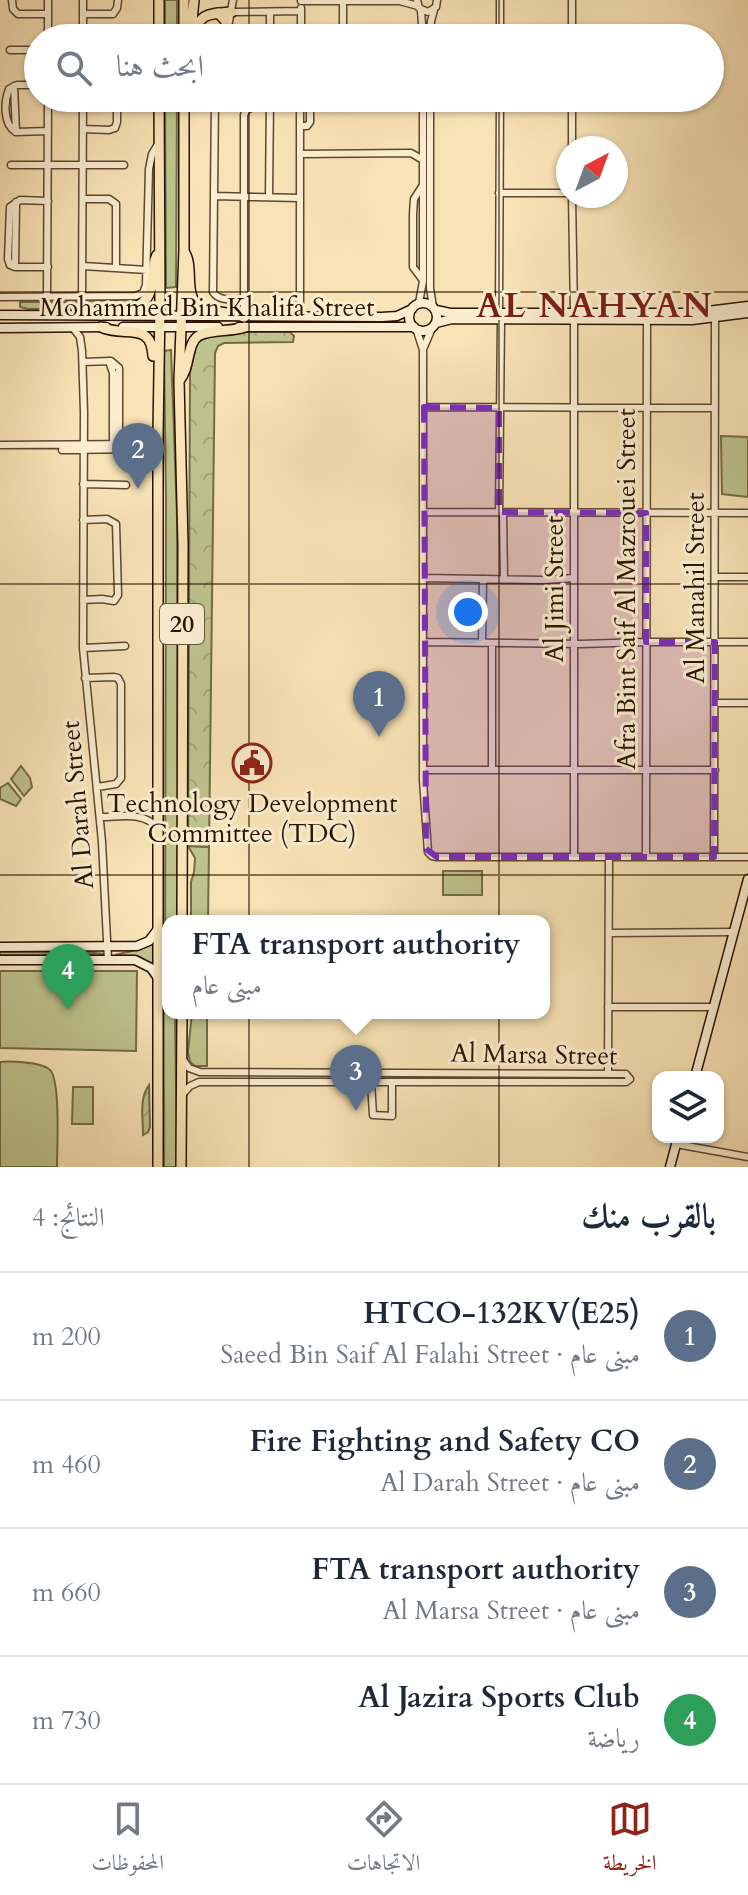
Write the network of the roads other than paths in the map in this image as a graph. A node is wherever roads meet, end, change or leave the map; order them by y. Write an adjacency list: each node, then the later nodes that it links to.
1 (12, 0): 25 (street)
2 (48, 0): 25 (street)
3 (83, 0): 26 (street)
4 (118, 0): 26 (street)
5 (151, 0): 27 (main road)
6 (159, 0): 27 (main road)
7 (184, 0): 31 (main road)
8 (194, 0): 32 (main road)
9 (233, 0): 22 (street)
10 (267, 0): 23 (street)
11 (437, 0): 20 (street)
12 (500, 0): 40 (street)
13 (572, 0): 41 (street)
14 (301, 1): 15 (street); 21 (street)
15 (330, 1): 16 (street)
16 (343, 1): 17 (street); 38 (street)
17 (362, 1): 18 (street)
18 (398, 1): 19 (street)
19 (419, 6): 20 (street)
20 (434, 10): 39 (street)
21 (301, 11): 23 (street); 37 (street)
22 (232, 12): 23 (street); 24 (main road); 35 (street)
23 (268, 12): 36 (street)
24 (218, 13): 33 (main road); 34 (main road)
25 (48, 14): 28 (street)
26 (83, 14): 29 (street)
27 (159, 17): 30 (main road)
28 (48, 24)
29 (83, 24)
30 (159, 24)
31 (184, 24)
32 (192, 24)
33 (198, 24)
34 (226, 24)
35 (229, 24)
36 (269, 24)
37 (301, 24)
38 (343, 24)
39 (431, 24)
40 (500, 24)
41 (572, 24)
42 (10, 50): 43 (street)
43 (24, 50)
44 (24, 86): 61 (street)
45 (48, 112): 61 (street)
46 (83, 112): 60 (street)
47 (117, 112): 60 (street)
48 (159, 112): 63 (main road, 20)
49 (184, 112): 81 (main road, 20)
50 (215, 112): 74 (street)
51 (245, 112): 75 (street)
52 (270, 112): 76 (street)
53 (300, 112): 59 (street)
54 (310, 112): 59 (street)
55 (423, 112): 64 (street)
56 (430, 112): 93 (street)
57 (500, 112): 72 (street)
58 (572, 112): 62 (street)
59 (300, 126): 66 (street)
60 (83, 129): 70 (street)
61 (48, 131): 69 (street)
62 (572, 136)
63 (158, 144): 82 (main road, 20); 86 (street)
64 (423, 147): 65 (street); 67 (street)
65 (411, 153): 66 (street); 67 (street)
66 (300, 154): 77 (street)
67 (423, 160): 91 (street)
68 (11, 165): 69 (street)
69 (48, 165): 70 (street); 79 (street)
70 (83, 165): 71 (street); 78 (street)
71 (124, 165)
72 (499, 193): 73 (street); 101 (street)
73 (556, 194)
74 (214, 196): 75 (street); 90 (street)
75 (245, 196): 76 (street); 90 (street)
76 (269, 197): 77 (street)
77 (300, 198): 100 (street)
78 (83, 199): 83 (street); 84 (street)
79 (48, 201): 85 (street); 85 (street)
80 (570, 208): 102 (street, Al Jimi Street)
81 (184, 251): 105 (main road, 20); 106 (main road)
82 (159, 252): 97 (main road); 99 (main road, 20)
83 (83, 266): 84 (street); 89 (street)
84 (116, 266): 86 (street)
85 (48, 267): 88 (street)
86 (147, 270): 89 (street, Mohammed Bin Khalifa Street)
87 (0, 297): 88 (street, Mohammed Bin Khalifa Street)
88 (47, 297): 89 (street, Mohammed Bin Khalifa Street)
89 (82, 298): 96 (street); 97 (street)
90 (245, 299): 106 (street)
91 (415, 306): 93 (main road); 100 (main road, Mohammed Bin Khalifa Street); 113 (main road)
92 (748, 306): 102 (main road)
93 (434, 308): 101 (main road); 107 (main road)
94 (748, 313): 103 (main road)
95 (0, 315): 96 (main road, Mohammed Bin Khalifa Street)
96 (74, 315): 97 (main road, Mohammed Bin Khalifa Street)
97 (98, 315): 98 (main road, Mohammed Bin Khalifa Street)
98 (139, 316): 99 (main road, Mohammed Bin Khalifa Street); 111 (main road)
99 (160, 316): 105 (main road, Mohammed Bin Khalifa Street); 112 (main road, 20)
100 (300, 317): 106 (main road, Mohammed Bin Khalifa Street)
101 (500, 317): 102 (main road); 107 (main road); 119 (street)
102 (574, 317): 104 (main road); 120 (street, Al Jimi Street)
103 (715, 318): 104 (main road); 122 (street, Al Manahil Street)
104 (647, 321): 121 (street, Afra Bint Saif Al Mazrouei Street)
105 (181, 322): 106 (main road, Mohammed Bin Khalifa Street); 112 (main road, Mohammed Bin Khalifa Street); 117 (main road, 20)
106 (245, 322): 113 (main road, Mohammed Bin Khalifa Street); 117 (main road)
107 (434, 325): 113 (main road); 114 (street)
108 (72, 327): 109 (main road, Mohammed Bin Khalifa Street); 110 (main road, Mohammed Bin Khalifa Street); 115 (street, Al Darah Street)
109 (101, 327): 111 (main road, Mohammed Bin Khalifa Street); 116 (main road)
110 (0, 328)
111 (139, 328): 112 (main road, Mohammed Bin Khalifa Street)
112 (159, 328): 116 (main road, 20)
113 (415, 328): 114 (street)
114 (423, 350): 118 (street)
115 (83, 362): 124 (street); 126 (street, Al Darah Street)
116 (159, 378): 123 (main road, 20)
117 (179, 381): 173 (main road, 20)
118 (424, 407): 119 (street); 131 (street)
119 (499, 408): 120 (street); 132 (street)
120 (574, 408): 121 (street); 133 (street, Al Jimi Street)
121 (646, 408): 122 (street); 134 (street, Afra Bint Saif Al Mazrouei Street)
122 (715, 408): 135 (street, Al Manahil Street)
123 (158, 435): 124 (street); 128 (main road, 20)
124 (116, 444): 126 (street)
125 (0, 445): 126 (street)
126 (84, 447): 127 (street); 128 (street); 129 (street, Al Darah Street)
127 (62, 450)
128 (159, 464): 163 (main road, 20)
129 (83, 484): 130 (street); 137 (street, Al Darah Street)
130 (126, 485)
131 (424, 512): 132 (street); 140 (street)
132 (501, 512): 133 (street); 143 (street)
133 (574, 512): 134 (street); 141 (street, Al Jimi Street)
134 (646, 513): 135 (street); 146 (street, Afra Bint Saif Al Mazrouei Street)
135 (715, 513): 136 (street); 138 (street, Al Manahil Street)
136 (748, 513)
137 (83, 520): 144 (street, Al Darah Street); 144 (street)
138 (715, 577): 139 (street); 147 (street, Al Manahil Street)
139 (748, 577)
140 (423, 578): 142 (street); 145 (street)
141 (574, 578): 143 (street); 151 (street, Al Jimi Street)
142 (483, 579): 143 (street); 149 (street)
143 (504, 579)
144 (83, 600): 153 (street, Al Darah Street)
145 (423, 642): 149 (street); 157 (street)
146 (646, 642): 147 (street); 151 (street); 161 (street, Afra Bint Saif Al Mazrouei Street)
147 (715, 642): 148 (street); 155 (street, Al Manahil Street)
148 (748, 642)
149 (482, 643): 150 (street)
150 (492, 643): 151 (street); 158 (street)
151 (574, 644): 159 (street, Al Jimi Street)
152 (125, 646): 153 (street)
153 (83, 648): 154 (street, Al Darah Street)
154 (85, 678): 162 (street, Al Darah Street); 162 (street)
155 (715, 703): 156 (street); 160 (street, Al Manahil Street)
156 (748, 703)
157 (423, 770): 158 (street); 167 (street)
158 (492, 770): 159 (street)
159 (573, 770): 161 (street); 167 (street, Al Jimi Street)
160 (715, 770): 161 (street); 169 (street, Al Manahil Street)
161 (646, 771): 168 (street, Afra Bint Saif Al Mazrouei Street)
162 (97, 787): 164 (street, Al Darah Street)
163 (158, 804): 165 (street); 166 (main road, 20)
164 (100, 817): 165 (street); 177 (street, Al Darah Street)
165 (142, 817): 166 (street)
166 (159, 828): 174 (main road, 20)
167 (574, 857): 171 (street)
168 (646, 857): 169 (street); 171 (street)
169 (714, 857): 170 (street)
170 (748, 857)
171 (609, 858): 176 (street)
172 (748, 879): 175 (main road)
173 (182, 915)
174 (158, 928): 177 (main road); 181 (main road, 20)
175 (733, 932): 176 (street); 183 (main road)
176 (609, 933): 182 (street)
177 (108, 946): 178 (main road); 180 (street, Al Darah Street)
178 (0, 947)
179 (0, 960): 180 (main road)
180 (108, 960): 181 (main road)
181 (158, 978): 202 (main road, 20)
182 (608, 1007): 183 (street); 191 (street)
183 (714, 1007): 186 (main road)
184 (182, 1019): 185 (main road)
185 (181, 1056): 187 (street, Al Marsa Street); 198 (main road)
186 (697, 1071)
187 (243, 1072): 188 (street, Al Marsa Street); 192 (street)
188 (308, 1072): 189 (street, Al Marsa Street); 193 (street)
189 (337, 1072): 190 (street, Al Marsa Street); 194 (street)
190 (479, 1072): 191 (street, Al Marsa Street); 197 (street)
191 (608, 1074): 197 (street, Al Marsa Street)
192 (243, 1081): 193 (street, Al Marsa Street); 198 (street, Al Marsa Street)
193 (308, 1081): 194 (street, Al Marsa Street)
194 (337, 1082): 195 (street, Al Marsa Street)
195 (371, 1082): 196 (street, Al Marsa Street); 196 (street)
196 (392, 1082): 197 (street, Al Marsa Street)
197 (454, 1082)
198 (181, 1096): 203 (main road)
199 (676, 1143): 204 (main road)
200 (690, 1143): 201 (street)
201 (748, 1157)
202 (158, 1167)
203 (181, 1167)
204 (670, 1167)

